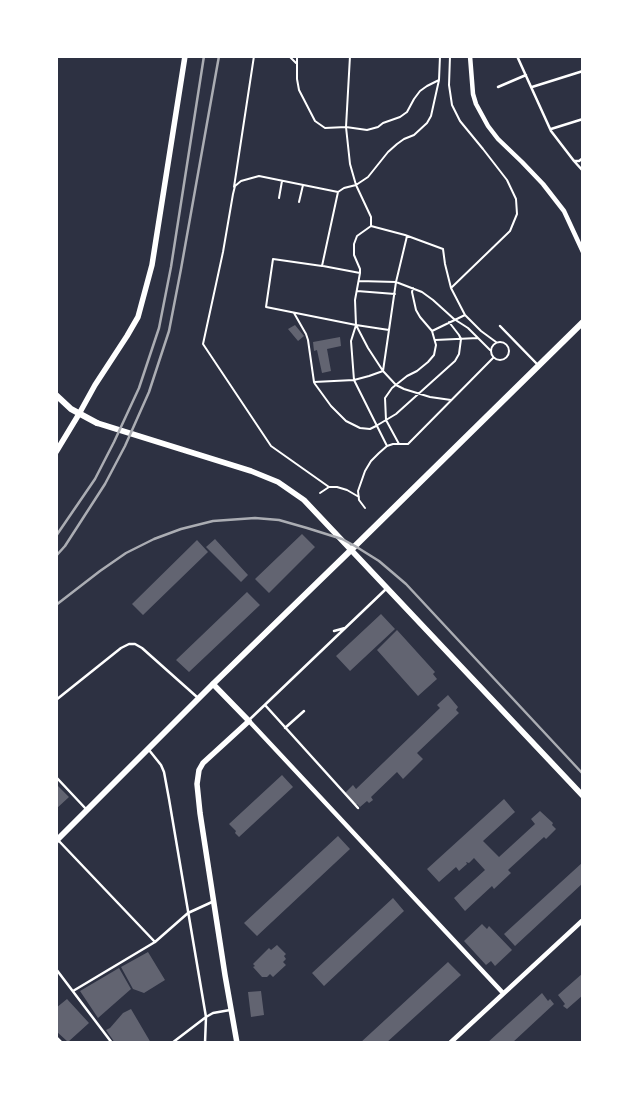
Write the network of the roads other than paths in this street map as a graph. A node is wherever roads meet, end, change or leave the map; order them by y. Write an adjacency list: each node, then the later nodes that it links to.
1 (185, 56): 18 (street)
2 (470, 56): 13 (street)
3 (518, 56): 5 (lane)
4 (583, 70): 7 (lane)
5 (526, 75): 6 (lane); 7 (lane)
6 (498, 87)
7 (531, 87): 9 (lane)
8 (583, 119): 9 (lane)
9 (550, 129): 11 (lane)
10 (583, 158): 11 (lane)
11 (574, 161): 12 (lane)
12 (583, 171)
13 (583, 252)
14 (583, 322): 16 (main road)
15 (500, 326): 16 (lane)
16 (538, 366): 21 (main road)
17 (56, 395): 18 (main road)
18 (79, 414): 19 (main road); 20 (street)
19 (97, 423): 21 (street)
20 (56, 452)
21 (351, 550): 22 (street); 25 (main road)
22 (387, 588): 23 (lane); 34 (street)
23 (346, 628): 24 (lane); 28 (lane)
24 (334, 631)
25 (213, 684): 26 (main road); 30 (street)
26 (198, 698): 27 (lane); 32 (main road)
27 (56, 700)
28 (265, 705): 30 (lane); 31 (lane)
29 (304, 711): 31 (lane)
30 (249, 721): 38 (street); 44 (street)
31 (286, 728): 35 (lane)
32 (148, 748): 36 (main road); 39 (lane)
33 (56, 777): 36 (lane)
34 (583, 796)
35 (358, 808)
36 (86, 810): 37 (main road)
37 (57, 840): 41 (lane)
38 (213, 901): 39 (lane); 45 (street)
39 (188, 913): 41 (lane); 46 (lane)
40 (583, 920): 44 (street)
41 (155, 942): 43 (lane)
42 (56, 969): 43 (lane)
43 (73, 991): 49 (lane)
44 (502, 994): 53 (street)
45 (231, 1009): 46 (lane); 52 (street)
46 (206, 1017): 50 (lane); 51 (lane)
47 (57, 1038): 48 (lane)
48 (62, 1043)
49 (112, 1043)
50 (172, 1043)
51 (205, 1043)
52 (237, 1043)
53 (450, 1043)

